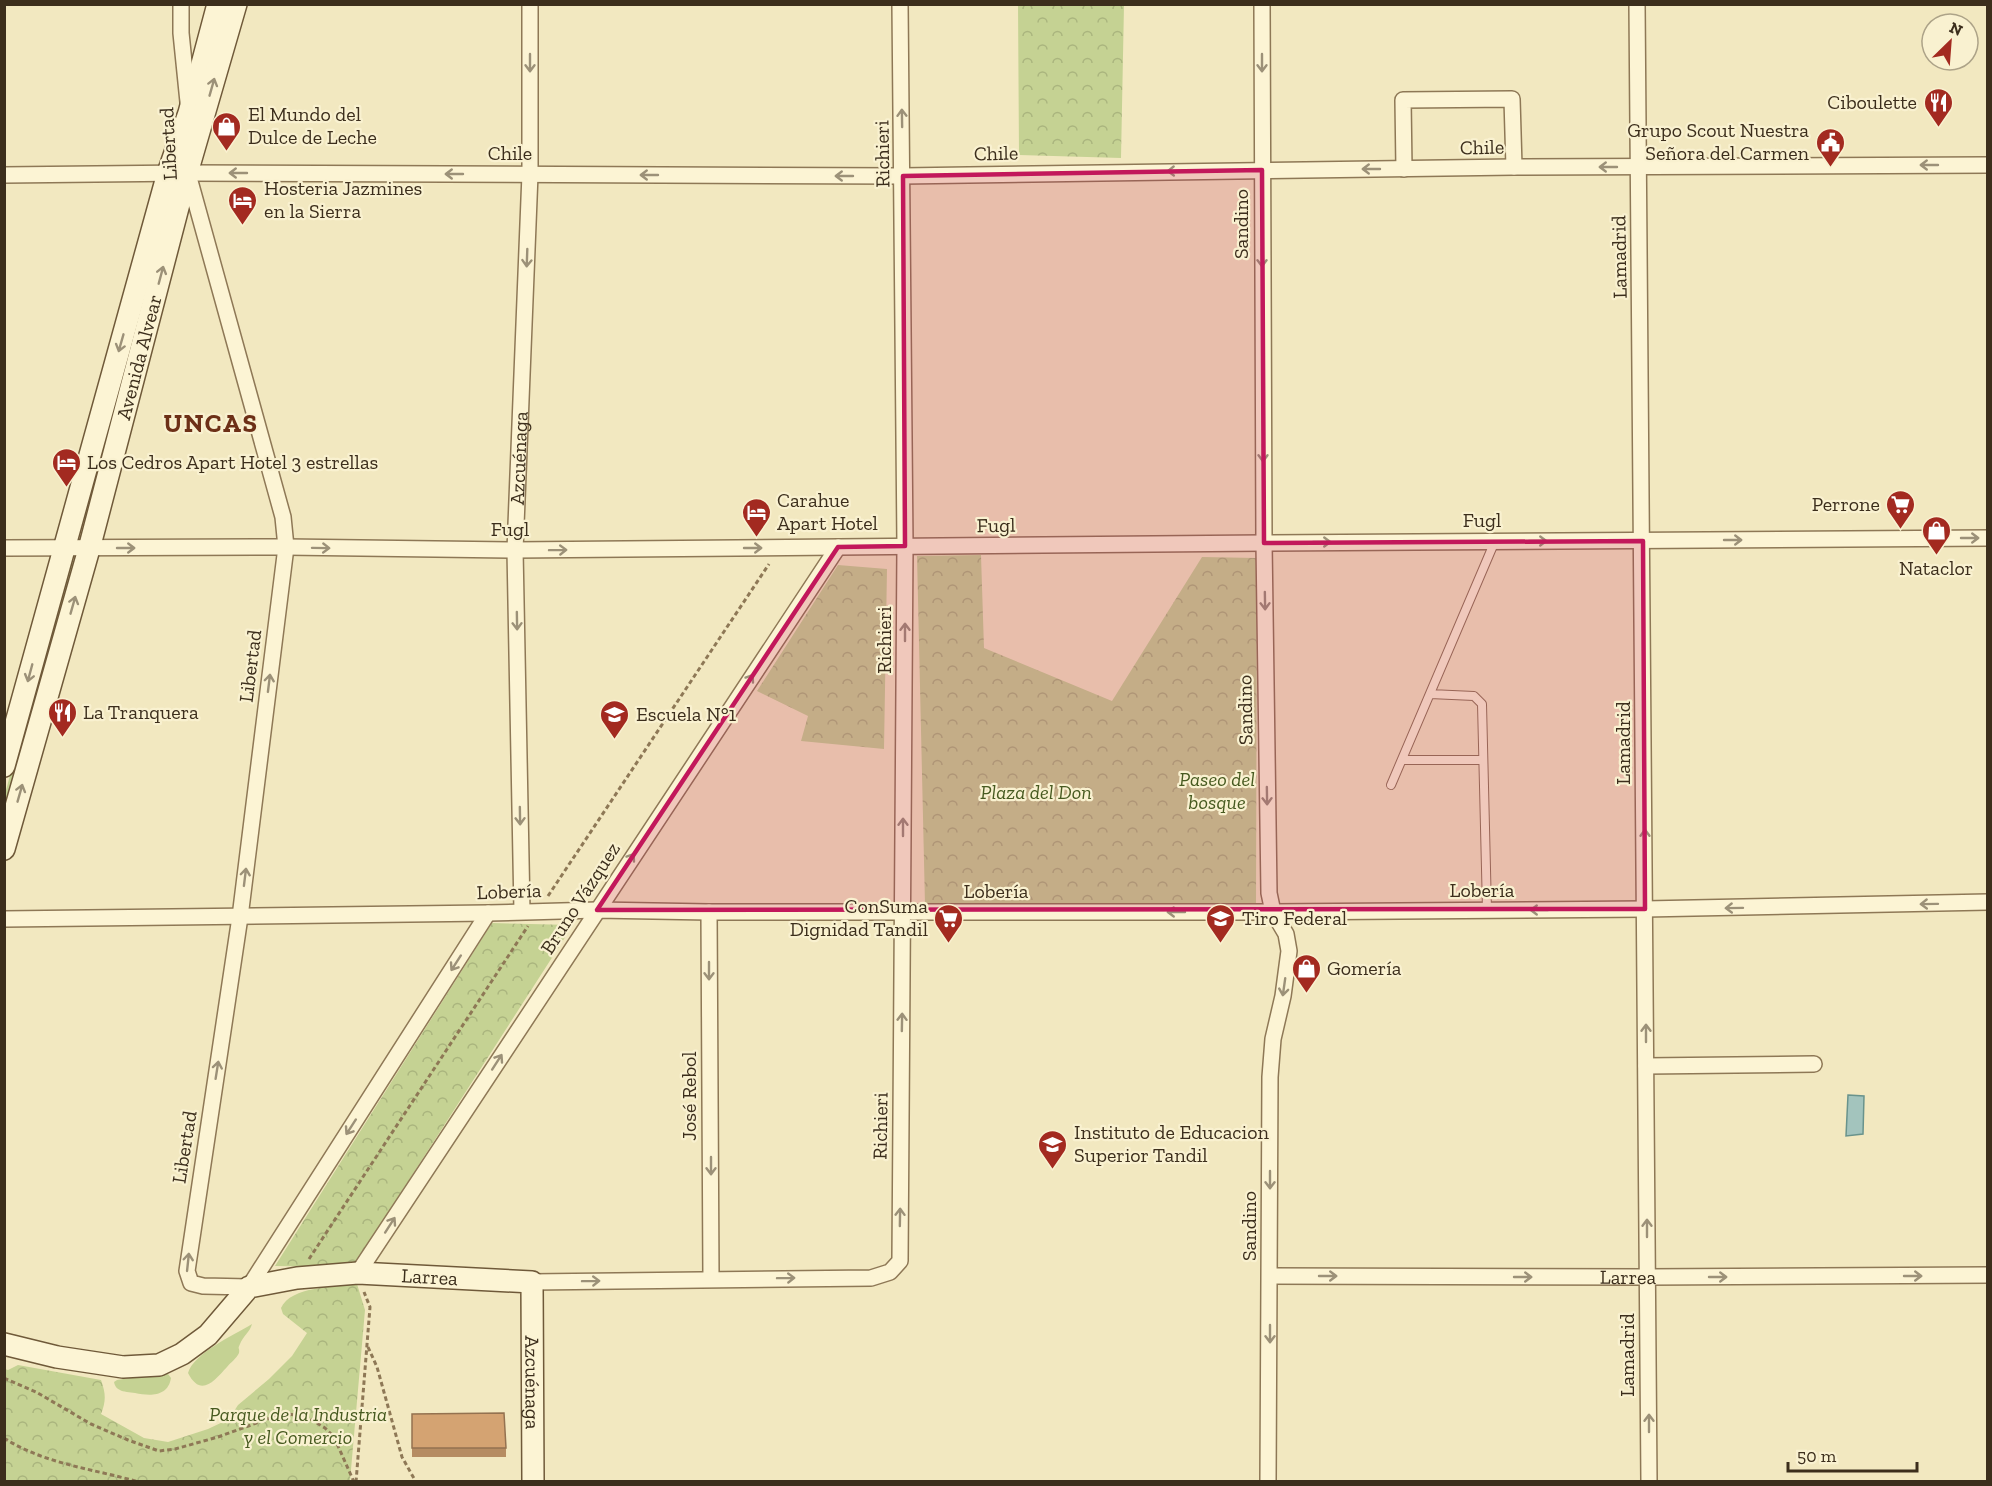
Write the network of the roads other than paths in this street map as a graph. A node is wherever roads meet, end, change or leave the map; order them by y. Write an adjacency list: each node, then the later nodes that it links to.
1 (181, 4): 8 (street, Libertad)
2 (218, 4): 8 (main road, Avenida Alvear)
3 (236, 4): 14 (main road, Avenida Alvear, one-way to 3)
4 (530, 4): 15 (street, Azcuénaga, one-way to 15)
5 (900, 4): 17 (street, Richieri, one-way to 5)
6 (1262, 4): 13 (street, Sandino, one-way to 13)
7 (1637, 4): 10 (street, Lamadrid)
8 (189, 113): 14 (main road, Avenida Alvear)
9 (1988, 165): 10 (street, Chile, one-way to 10)
10 (1639, 166): 11 (street, Chile, one-way to 11); 19 (street, Lamadrid)
11 (1514, 167): 12 (street, Chile); 12 (street)
12 (1404, 169): 13 (street, Chile, one-way to 13)
13 (1262, 170): 17 (street, Chile, one-way to 17); 21 (street, Sandino, one-way to 21)
14 (178, 173): 15 (street, Chile, one-way to 14); 16 (street, Chile); 23 (street, Libertad); 26 (main road, Avenida Alvear, one-way to 26); 27 (main road, Avenida Alvear, one-way to 14)
15 (530, 174): 17 (street, Chile, one-way to 15); 28 (street, Azcuénaga, one-way to 28)
16 (4, 175)
17 (903, 176): 22 (street, Richieri)
18 (1988, 538): 19 (street, Fugl, one-way to 18)
19 (1643, 540): 20 (street, Fugl, one-way to 19); 36 (street, Lamadrid, one-way to 19)
20 (1495, 541): 21 (street, Fugl, one-way to 20); 29 (lane)
21 (1264, 543): 22 (street, Fugl); 42 (street, Sandino, one-way to 42)
22 (905, 546): 24 (street, Fugl); 40 (street, Richieri, one-way to 22)
23 (286, 547): 27 (street, Fugl, one-way to 23); 28 (street, Fugl, one-way to 28); 44 (street, Libertad, one-way to 23)
24 (838, 547): 28 (street, Fugl, one-way to 24); 37 (street, Bruno Vázquez, one-way to 24)
25 (4, 548): 26 (street, Fugl)
26 (64, 549): 27 (street, Fugl); 32 (main road, Avenida Alvear, one-way to 32)
27 (89, 549): 34 (main road, Avenida Alvear, one-way to 27)
28 (515, 550): 39 (street, Azcuénaga, one-way to 39)
29 (1430, 694): 30 (lane); 31 (lane)
30 (1402, 760): 31 (lane); 33 (lane)
31 (1484, 760): 38 (lane)
32 (4, 766)
33 (1391, 785)
34 (4, 849)
35 (1988, 902): 36 (street, Lobería, one-way to 36)
36 (1645, 909): 38 (street, Lobería, one-way to 38); 47 (street, Lamadrid, one-way to 36)
37 (597, 910): 39 (street, Lobería); 41 (street, Lobería); 49 (street, Bruno Vázquez, one-way to 37)
38 (1487, 910): 42 (street, Lobería)
39 (522, 911): 43 (street, Lobería)
40 (903, 911): 41 (street, Lobería); 42 (street, Lobería, one-way to 40); 48 (street, Richieri, one-way to 40)
41 (709, 912): 53 (street, José Rebol, one-way to 53)
42 (1273, 912): 51 (street, Sandino, one-way to 51)
43 (488, 913): 44 (street, Lobería); 55 (street, one-way to 55)
44 (240, 916): 45 (street, Lobería); 55 (street, Libertad, one-way to 44)
45 (4, 919)
46 (1814, 1064): 47 (street)
47 (1646, 1066): 52 (street, Lamadrid, one-way to 47)
48 (890, 1272): 53 (street, Larrea, one-way to 48)
49 (358, 1273): 54 (main road, Larrea); 55 (main road, Larrea)
50 (1988, 1275): 52 (street, Larrea, one-way to 50)
51 (1270, 1276): 52 (street, Larrea, one-way to 52); 58 (street, Sandino, one-way to 58)
52 (1648, 1277): 59 (street, Lamadrid, one-way to 52)
53 (711, 1279): 54 (street, Larrea, one-way to 53)
54 (532, 1282): 57 (main road, Azcuénaga)
55 (249, 1287): 56 (main road)
56 (4, 1344)
57 (532, 1482)
58 (1268, 1482)
59 (1649, 1482)

